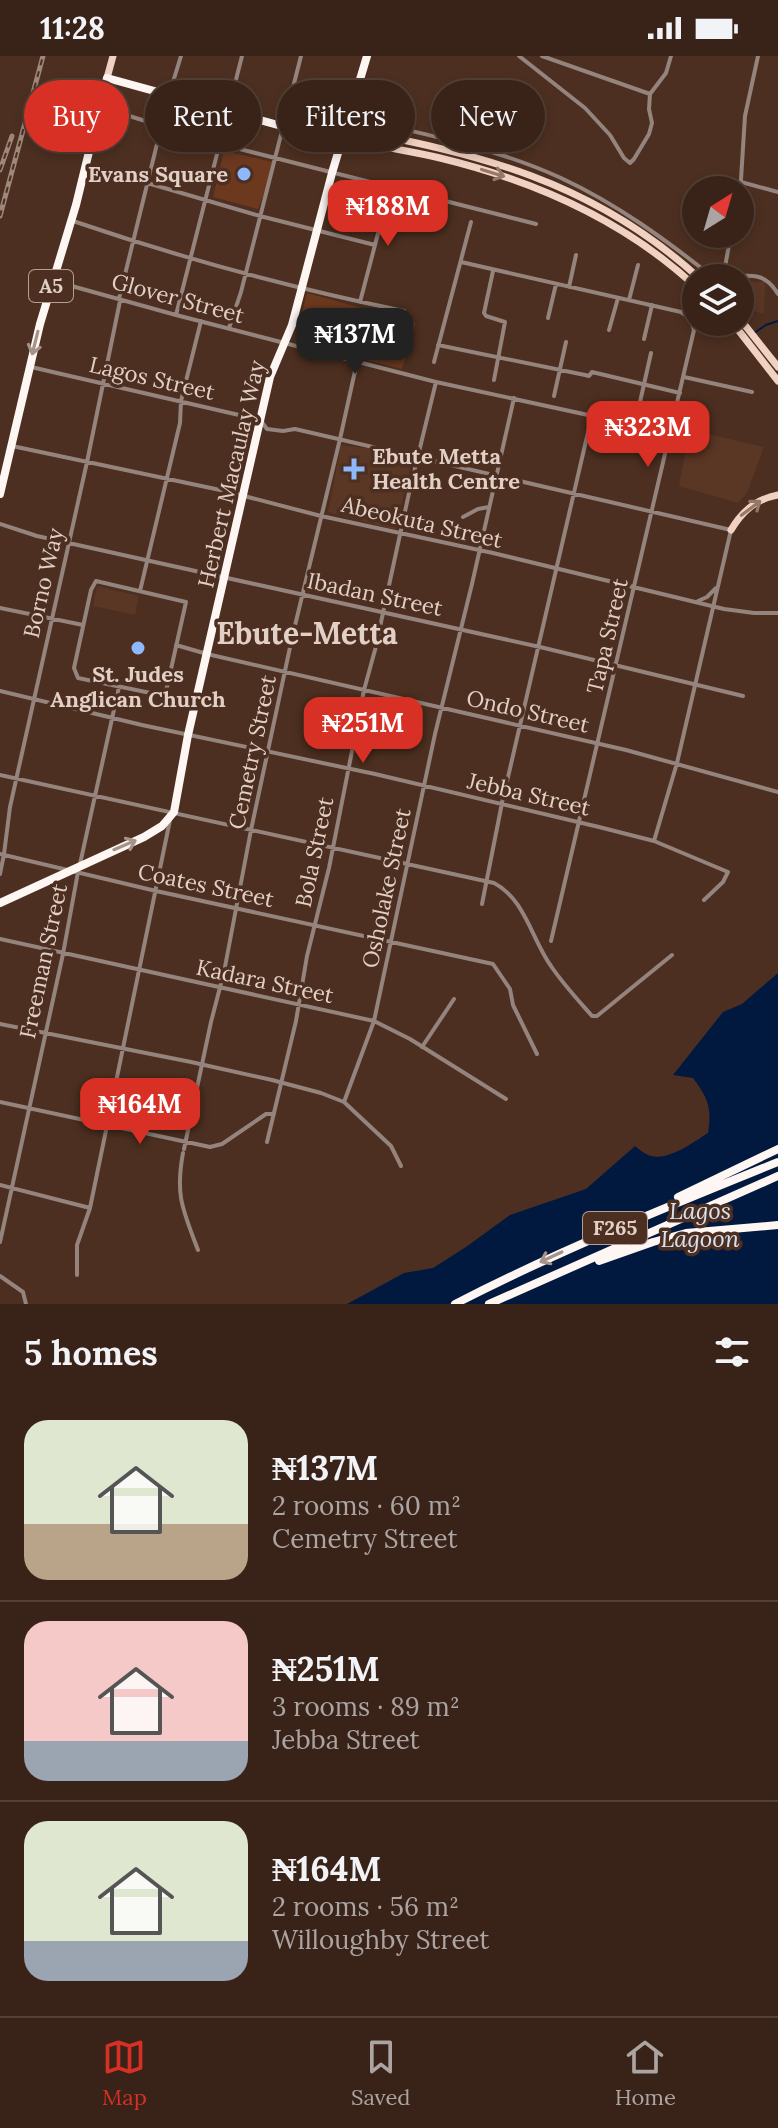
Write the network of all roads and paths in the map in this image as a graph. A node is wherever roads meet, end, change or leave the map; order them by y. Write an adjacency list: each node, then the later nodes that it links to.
1 (113, 56): 10 (main road, A5)
2 (181, 56): 11 (street, Borno Way)
3 (242, 56): 12 (street)
4 (301, 56): 13 (street)
5 (365, 56): 14 (highway)
6 (519, 56): 16 (street)
7 (542, 56): 16 (street)
8 (671, 56): 16 (street)
9 (758, 56): 29 (street)
10 (107, 78): 15 (highway)
11 (174, 80)
12 (236, 80)
13 (295, 80)
14 (358, 80)
15 (145, 88)
16 (650, 94)
17 (415, 134): 46 (street)
18 (415, 147): 45 (main road)
19 (89, 152): 27 (highway, A5)
20 (156, 152): 30 (street, Borno Way)
21 (218, 152): 34 (street)
22 (252, 152): 26 (street)
23 (277, 152): 26 (street)
24 (337, 152): 28 (highway, Herbert Macaulay Way)
25 (415, 152): 50 (main road, one-way to 50)
26 (276, 158): 28 (street); 35 (street)
27 (86, 165): 30 (street); 36 (highway, A5)
28 (332, 173): 32 (street); 39 (highway, Herbert Macaulay Way)
29 (741, 176)
30 (149, 185): 34 (street); 40 (street, Borno Way)
31 (754, 186): 33 (street)
32 (390, 187): 38 (street); 41 (street)
33 (778, 192)
34 (206, 201): 35 (street); 43 (street)
35 (260, 216): 39 (street); 49 (street)
36 (71, 221): 40 (street); 52 (highway, A5)
37 (471, 222): 44 (street)
38 (536, 224)
39 (318, 229): 41 (street); 55 (highway, Herbert Macaulay Way)
40 (134, 242): 43 (street); 58 (street, Borno Way)
41 (375, 245): 60 (street)
42 (576, 255): 54 (street)
43 (191, 259): 49 (street); 63 (street)
44 (461, 262): 48 (street); 73 (street)
45 (682, 264)
46 (696, 264)
47 (638, 265): 59 (street)
48 (493, 271): 53 (street); 76 (street)
49 (245, 273): 55 (street); 66 (street)
50 (682, 275)
51 (754, 276): 56 (street)
52 (53, 278): 58 (street, Glover Street); 79 (highway, A5, one-way to 79)
53 (556, 284): 54 (street); 64 (street)
54 (569, 287): 57 (street)
55 (302, 288): 60 (street); 72 (highway, Herbert Macaulay Way)
56 (778, 294)
57 (618, 298): 59 (street); 67 (street)
58 (120, 300): 63 (street, Glover Street); 86 (street, Borno Way)
59 (629, 300): 61 (street)
60 (360, 302): 62 (street)
61 (652, 305): 70 (street); 82 (street, Tapa Street)
62 (404, 311)
63 (176, 315): 65 (street, Glover Street)
64 (548, 318)
65 (201, 321): 66 (street, Glover Street); 92 (street)
66 (229, 328): 72 (street, Glover Street)
67 (609, 330)
68 (746, 336): 75 (main road)
69 (752, 336): 75 (main road)
70 (644, 339)
71 (566, 342): 81 (street)
72 (283, 343): 77 (street, Glover Street); 95 (highway, Herbert Macaulay Way)
73 (438, 345): 76 (street); 78 (street)
74 (651, 353): 87 (street)
75 (764, 354): 80 (main road); 84 (main road)
76 (498, 358): 81 (street); 83 (street)
77 (357, 362): 85 (street, Glover Street); 97 (street, Cemetry Street)
78 (434, 362)
79 (29, 366): 86 (street, Lagos Street); 98 (highway, A5)
80 (778, 367)
81 (560, 369): 87 (street); 90 (street)
82 (684, 377): 88 (street); 89 (street, Tapa Street)
83 (494, 380)
84 (778, 381)
85 (436, 382): 91 (street, Glover Street); 99 (street, Bola Street)
86 (103, 384): 92 (street, Lagos Street); 100 (street, Borno Way)
87 (644, 384): 89 (street); 93 (street)
88 (752, 392)
89 (680, 393): 96 (street, Tapa Street)
90 (554, 396)
91 (514, 398): 94 (street, Glover Street); 101 (street, Osholake Street)
92 (181, 401): 95 (street, Lagos Street); 102 (street)
93 (638, 411)
94 (592, 415): 96 (street, Glover Street); 103 (street)
95 (261, 421): 97 (street, Lagos Street); 106 (highway, Herbert Macaulay Way)
96 (671, 433): 108 (street, Tapa Street)
97 (340, 439): 99 (street, Lagos Street); 109 (street, Cemetry Street)
98 (12, 446): 100 (street, Abeokuta Street); 104 (highway, A5)
99 (418, 458): 101 (street, Lagos Street); 113 (street, Bola Street)
100 (87, 462): 102 (street, Abeokuta Street); 114 (street, Borno Way)
101 (496, 475): 103 (street, Lagos Street); 107 (street, Osholake Street)
102 (165, 480): 106 (street, Abeokuta Street); 116 (street)
103 (575, 493): 108 (street, Lagos Street); 117 (street)
104 (0, 494)
105 (778, 495): 112 (main road, one-way to 105)
106 (242, 496): 109 (street, Abeokuta Street); 118 (highway, Herbert Macaulay Way)
107 (489, 507): 110 (street); 115 (street, Osholake Street)
108 (652, 511): 112 (street, Lagos Street); 119 (street, Tapa Street)
109 (321, 516): 113 (street, Abeokuta Street); 122 (street, Cemetry Street)
110 (463, 517)
111 (0, 524): 114 (street, Ibadan Street)
112 (731, 530): 120 (street)
113 (401, 534): 115 (street, Abeokuta Street); 126 (street, Bola Street)
114 (69, 542): 116 (street, Ibadan Street); 128 (street, Borno Way)
115 (479, 551): 117 (street, Abeokuta Street); 130 (street, Osholake Street)
116 (147, 559): 118 (street, Ibadan Street); 121 (street)
117 (556, 568): 119 (street, Abeokuta Street); 132 (street)
118 (225, 576): 122 (street, Ibadan Street); 133 (highway, Herbert Macaulay Way)
119 (635, 586): 123 (street, Abeokuta Street); 134 (street, Tapa Street)
120 (717, 587): 123 (street); 124 (street)
121 (140, 591): 129 (street); 131 (street)
122 (303, 595): 126 (street, Ibadan Street); 135 (street, Cemetry Street)
123 (695, 602): 124 (street, Abeokuta Street)
124 (713, 605): 127 (street, Abeokuta Street); 136 (street)
125 (0, 608): 128 (street)
126 (383, 611): 130 (street, Ibadan Street); 138 (street, Bola Street)
127 (778, 613)
128 (52, 619): 129 (street); 141 (street, Borno Way)
129 (83, 625): 137 (street)
130 (460, 629): 132 (street, Ibadan Street); 142 (street, Osholake Street)
131 (176, 645): 133 (street, Ondo Street); 137 (street)
132 (540, 647): 134 (street, Ibadan Street); 144 (street)
133 (207, 654): 135 (street, Ondo Street); 145 (highway, Herbert Macaulay Way)
134 (615, 665): 136 (street, Ibadan Street); 146 (street, Tapa Street)
135 (286, 671): 138 (street, Ondo Street); 147 (street, Cemetry Street)
136 (695, 683): 140 (street, Ibadan Street); 148 (street)
137 (119, 687): 143 (street, Freeman Street)
138 (364, 690): 142 (street, Ondo Street); 149 (street, Bola Street)
139 (0, 691): 141 (street, Jebba Street)
140 (743, 696)
141 (34, 699): 143 (street, Jebba Street); 151 (street, Borno Way)
142 (442, 707): 144 (street, Ondo Street); 152 (street, Osholake Street)
143 (112, 718): 145 (street, Jebba Street); 154 (street, Freeman Street)
144 (521, 726): 146 (street, Ondo Street); 155 (street)
145 (188, 735): 147 (street, Jebba Street); 156 (highway, Herbert Macaulay Way)
146 (598, 743): 148 (street, Ondo Street); 157 (street, Tapa Street)
147 (267, 752): 149 (street, Jebba Street); 158 (street, Cemetry Street)
148 (677, 763): 153 (street, Ondo Street); 159 (street)
149 (348, 769): 152 (street, Jebba Street); 160 (street, Bola Street)
150 (0, 775): 151 (street)
151 (17, 780): 154 (street); 161 (street, Borno Way)
152 (424, 785): 155 (street, Jebba Street); 162 (street, Osholake Street)
153 (778, 792)
154 (95, 797): 156 (street); 163 (street, Freeman Street)
155 (502, 803): 157 (street, Jebba Street); 165 (street)
156 (172, 815): 158 (street); 163 (highway, one-way to 156); 166 (street)
157 (579, 822): 159 (street, Jebba Street); 173 (street, Tapa Street)
158 (251, 830): 160 (street); 170 (street, Cemetry Street)
159 (654, 841): 167 (street, Jebba Street)
160 (331, 846): 162 (street); 171 (street, Bola Street)
161 (2, 854): 163 (street, Coates Street); 164 (street, Borno Way)
162 (407, 863): 165 (street); 174 (street, Osholake Street)
163 (76, 869): 166 (street, Coates Street); 168 (highway); 175 (street, Freeman Street)
164 (0, 874)
165 (487, 880): 169 (street); 176 (street)
166 (156, 891): 170 (street, Coates Street); 177 (street)
167 (704, 900)
168 (0, 903)
169 (482, 904)
170 (236, 908): 171 (street, Coates Street); 178 (street, Cemetry Street)
171 (314, 925): 174 (street, Coates Street); 180 (street, Bola Street)
172 (0, 939): 175 (street, Kadara Street)
173 (551, 941)
174 (391, 943): 181 (street, Osholake Street); 186 (street, Coates Street)
175 (63, 954): 177 (street, Kadara Street); 183 (street, Freeman Street)
176 (672, 955)
177 (140, 971): 178 (street, Kadara Street); 185 (street)
178 (220, 987): 180 (street, Kadara Street); 187 (street, Cemetry Street)
179 (454, 999): 184 (street)
180 (299, 1004): 181 (street, Kadara Street); 188 (street, Bola Street)
181 (374, 1021): 184 (street, Kadara Street); 191 (street, Osholake Street)
182 (0, 1024): 183 (street)
183 (44, 1034): 185 (street); 192 (street, Freeman Street)
184 (422, 1047): 189 (street, Kadara Street)
185 (123, 1049): 187 (street); 194 (street)
186 (537, 1054)
187 (202, 1065): 188 (street); 195 (street, Cemetry Street)
188 (281, 1082): 191 (street); 193 (street, Bola Street)
189 (506, 1099)
190 (0, 1102): 192 (street)
191 (344, 1102): 199 (street)
192 (28, 1108): 194 (street); 202 (street, Freeman Street)
193 (274, 1114): 195 (street); 196 (street, Bola Street)
194 (107, 1126): 195 (street); 203 (street)
195 (185, 1142): 207 (street, Cemetry Street)
196 (267, 1142)
197 (778, 1149): 204 (highway)
198 (778, 1162): 204 (highway, F265)
199 (401, 1166)
200 (778, 1176): 208 (highway, F265)
201 (0, 1185): 202 (street)
202 (11, 1187): 203 (street); 206 (street, Freeman Street)
203 (90, 1208): 209 (street)
204 (652, 1212): 212 (highway, F265, one-way to 212)
205 (778, 1225): 208 (highway)
206 (0, 1242)
207 (198, 1250)
208 (579, 1266): 213 (highway, F265)
209 (77, 1275)
210 (0, 1276): 211 (street)
211 (26, 1304)
212 (455, 1304)
213 (489, 1304)

